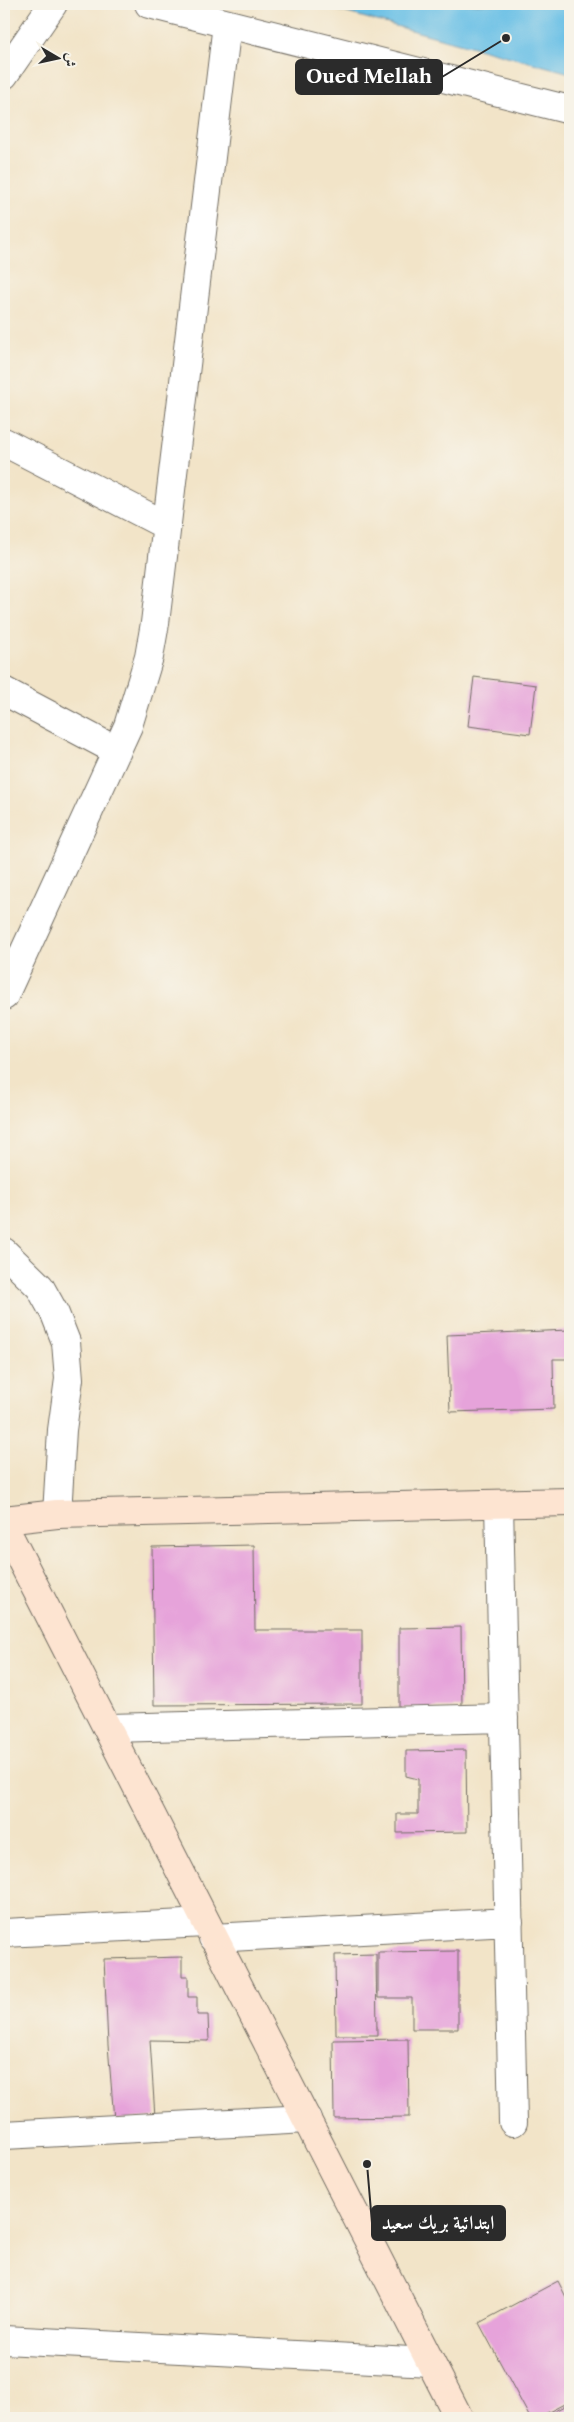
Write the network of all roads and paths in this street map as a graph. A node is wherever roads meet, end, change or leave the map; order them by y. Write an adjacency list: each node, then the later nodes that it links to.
1 (53, 4): 4 (street)
2 (148, 4): 3 (street)
3 (227, 24): 5 (street); 7 (street)
4 (4, 76)
5 (570, 110)
6 (4, 442): 7 (street)
7 (167, 526): 9 (street)
8 (4, 691): 9 (street)
9 (117, 751): 10 (street)
10 (4, 996)
11 (4, 1252): 14 (street)
12 (570, 1502): 13 (street)
13 (499, 1504): 14 (street); 17 (street)
14 (57, 1514): 15 (street)
15 (4, 1520)
16 (4, 1526): 18 (street)
17 (504, 1718): 18 (street); 19 (street)
18 (109, 1728): 20 (street)
19 (509, 1922): 20 (street); 23 (street)
20 (209, 1931): 21 (street); 22 (street)
21 (4, 1932)
22 (307, 2119): 24 (street); 26 (street)
23 (513, 2122)
24 (4, 2135)
25 (4, 2340): 26 (street)
26 (430, 2362): 27 (street)
27 (459, 2418)

